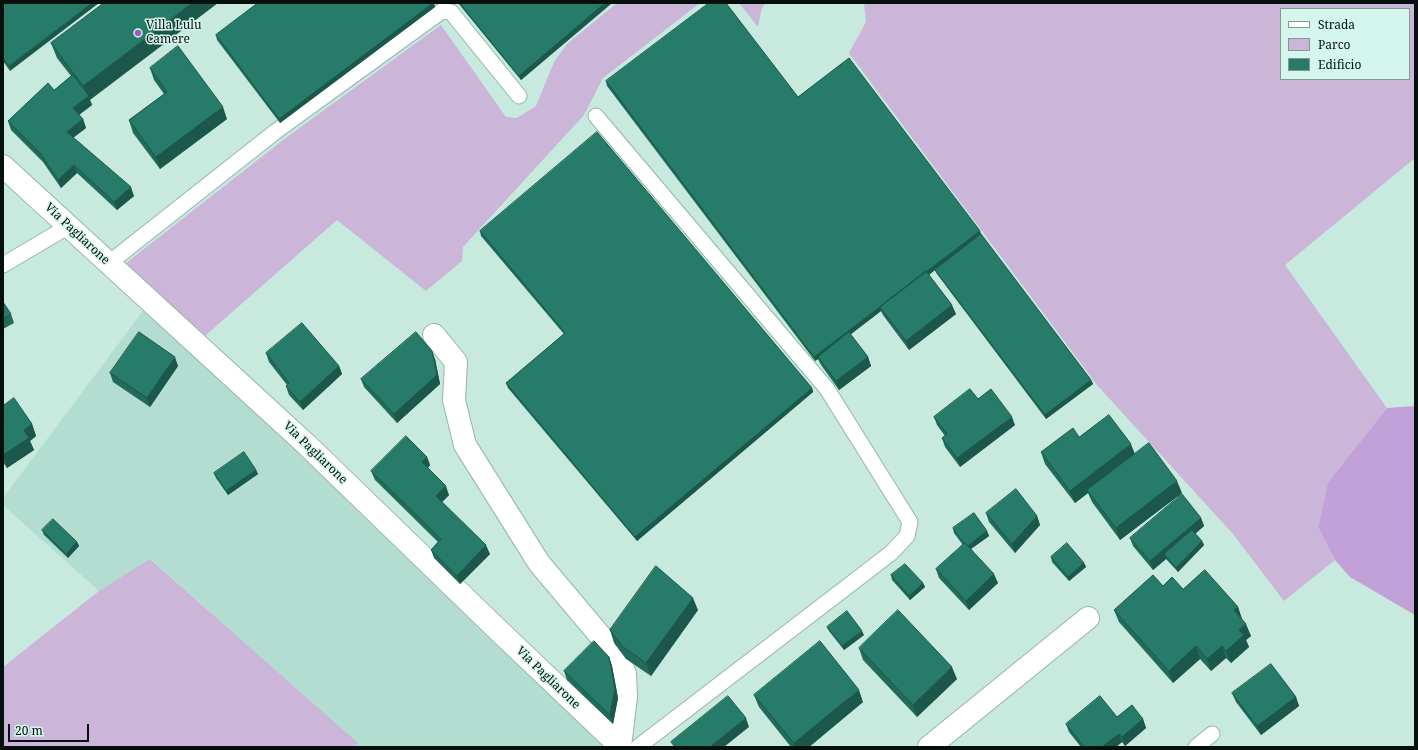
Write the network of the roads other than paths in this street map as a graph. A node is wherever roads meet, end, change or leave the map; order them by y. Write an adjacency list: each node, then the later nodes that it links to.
1 (519, 96): 5 (lane)
2 (596, 116): 11 (lane)
3 (3, 166): 4 (street, Via Pagliarone)
4 (69, 226): 5 (street, Via Pagliarone); 6 (lane)
5 (109, 264): 10 (street, Via Pagliarone)
6 (3, 265)
7 (434, 335): 10 (street)
8 (1088, 618): 12 (street)
9 (1212, 734): 13 (lane)
10 (614, 745)
11 (638, 747)
12 (929, 747)
13 (1196, 747)

